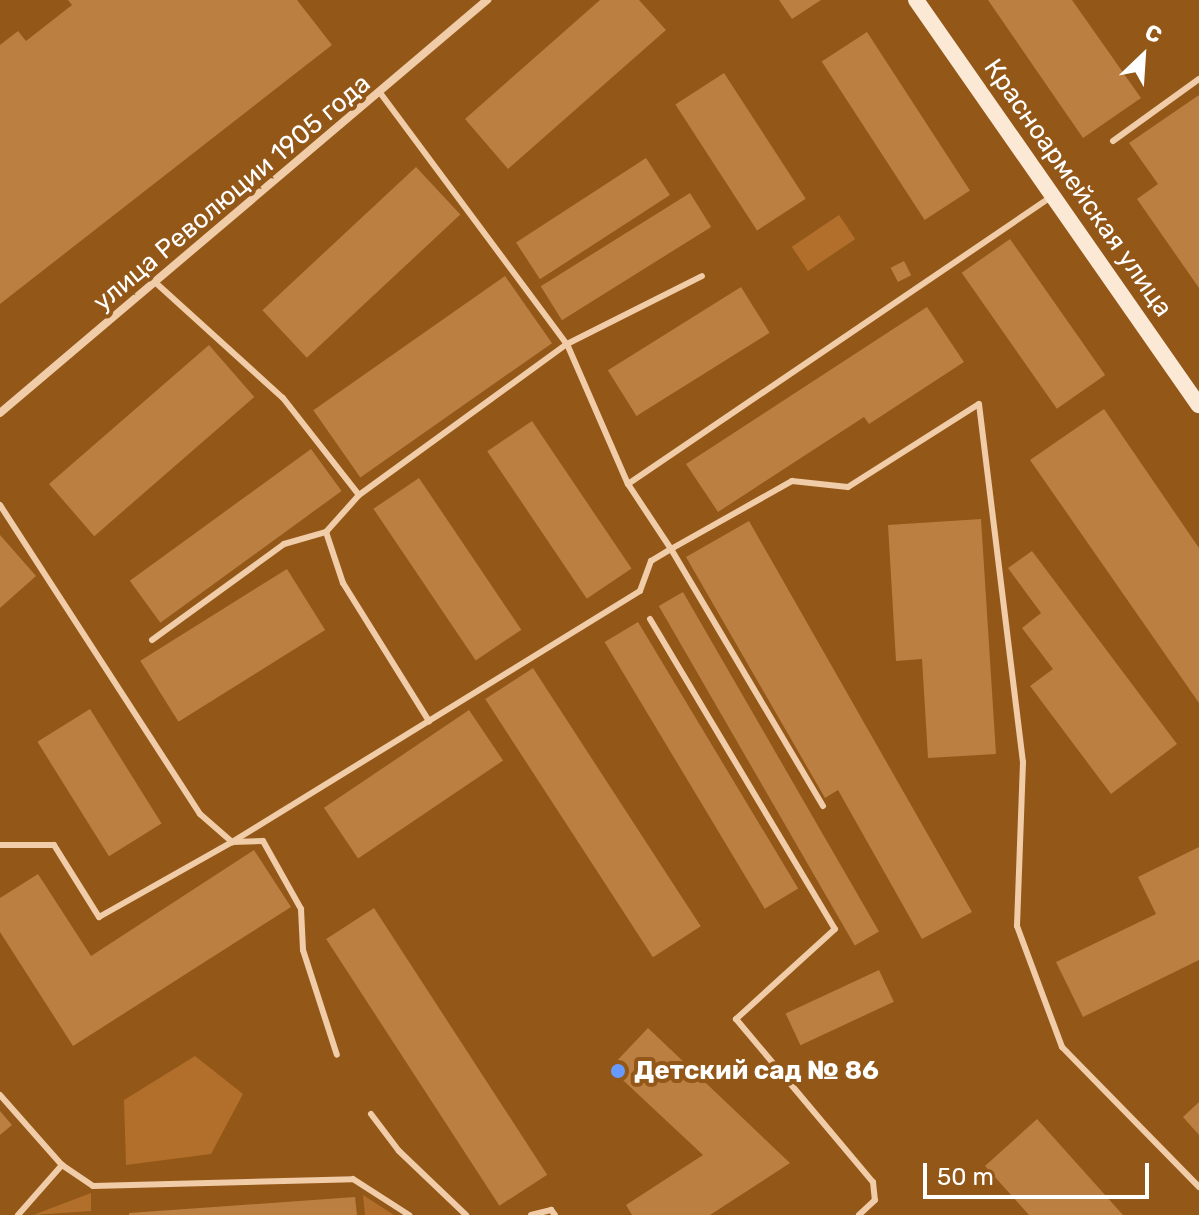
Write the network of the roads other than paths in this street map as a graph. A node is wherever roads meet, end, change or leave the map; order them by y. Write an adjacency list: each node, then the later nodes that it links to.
1 (487, 0): 4 (street, улица Революции 1905 года)
2 (916, 0): 6 (street, Красноармейская улица)
3 (1199, 79): 5 (lane)
4 (381, 94): 8 (street, улица Революции 1905 года); 9 (lane)
5 (1113, 141)
6 (1054, 195): 10 (street, Красноармейская улица); 12 (lane)
7 (702, 276): 9 (lane)
8 (156, 283): 11 (street, улица Революции 1905 года); 13 (lane)
9 (567, 344): 12 (lane); 13 (lane)
10 (1199, 405)
11 (0, 413)
12 (628, 484): 16 (lane)
13 (359, 495): 15 (lane)
14 (0, 505): 21 (lane)
15 (326, 532): 18 (lane); 19 (lane)
16 (671, 549): 19 (lane); 20 (lane); 27 (lane)
17 (650, 619): 33 (lane)
18 (152, 640)
19 (429, 721): 21 (lane)
20 (823, 806)
21 (232, 842): 22 (lane); 23 (lane)
22 (0, 845)
23 (337, 1055)
24 (0, 1095): 26 (lane)
25 (371, 1114): 30 (lane)
26 (62, 1165): 28 (lane); 29 (lane)
27 (1199, 1187)
28 (18, 1215)
29 (409, 1215)
30 (466, 1215)
31 (531, 1215): 32 (lane)
32 (555, 1215)
33 (859, 1215)

